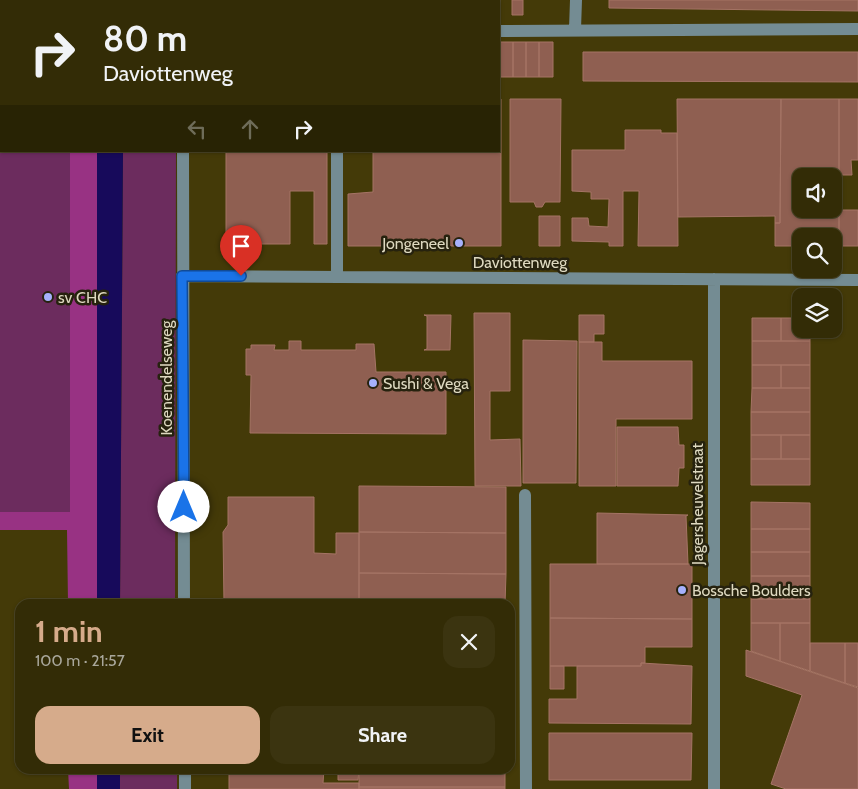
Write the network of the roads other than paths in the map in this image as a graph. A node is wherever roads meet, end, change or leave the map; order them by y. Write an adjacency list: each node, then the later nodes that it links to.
1 (576, 0): 2 (street)
2 (575, 29): 3 (street); 4 (street)
3 (858, 29)
4 (500, 30)
5 (183, 152): 7 (street, Koenendelseweg)
6 (337, 152): 8 (street)
7 (182, 276): 8 (street, Daviottenweg); 12 (street, Koenendelseweg)
8 (337, 277): 9 (street, Daviottenweg)
9 (714, 279): 10 (street, Daviottenweg); 16 (street, Jagersheuvelstraat)
10 (858, 280)
11 (525, 495): 15 (street)
12 (184, 599)
13 (185, 774): 14 (street)
14 (185, 789)
15 (526, 789)
16 (714, 789)

